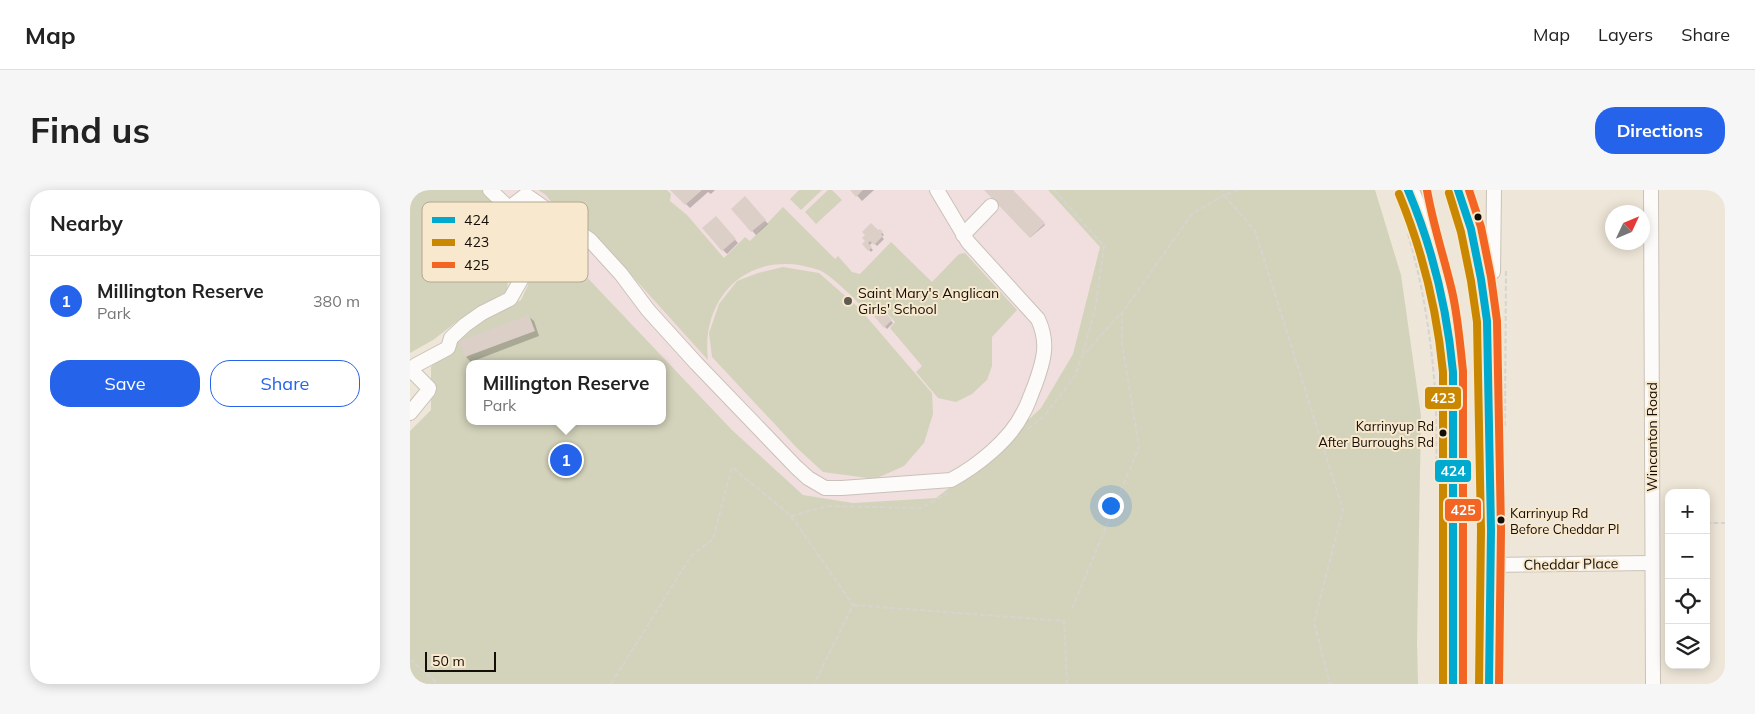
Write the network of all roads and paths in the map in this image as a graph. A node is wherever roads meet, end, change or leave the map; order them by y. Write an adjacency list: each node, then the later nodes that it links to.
1 (490, 190): 13 (street)
2 (937, 190): 18 (street)
3 (1054, 190): 24 (path)
4 (1222, 190): 12 (path)
5 (1238, 190): 12 (path)
6 (1408, 190): 17 (highway)
7 (1418, 190): 17 (street)
8 (1458, 190): 36 (highway)
9 (1494, 190): 20 (street)
10 (1651, 190): 35 (street, Wincanton Road)
11 (524, 192): 14 (street); 15 (street)
12 (1224, 195): 23 (path); 44 (path)
13 (503, 202)
14 (515, 202)
15 (538, 202)
16 (991, 206): 18 (street)
17 (1414, 226): 29 (path); 29 (highway)
18 (963, 234): 19 (street)
19 (588, 239)
20 (1493, 272)
21 (1506, 281): 27 (path)
22 (520, 282): 25 (street)
23 (1122, 313): 24 (path); 38 (path)
24 (1081, 358): 28 (path)
25 (410, 370): 26 (street)
26 (410, 413)
27 (1505, 429)
28 (1023, 434)
29 (1444, 459): 30 (path); 45 (highway)
30 (1437, 485)
31 (954, 490): 32 (path)
32 (791, 516): 37 (path); 41 (path)
33 (1710, 523): 34 (path)
34 (1725, 523)
35 (1652, 563): 36 (street, Cheddar Place); 47 (street, Wincanton Road)
36 (1491, 565): 46 (highway)
37 (853, 605): 42 (path); 43 (path)
38 (1072, 609)
39 (410, 659): 40 (path)
40 (438, 684)
41 (611, 684)
42 (814, 684)
43 (1067, 684)
44 (1330, 684)
45 (1453, 684)
46 (1490, 684)
47 (1653, 684)

